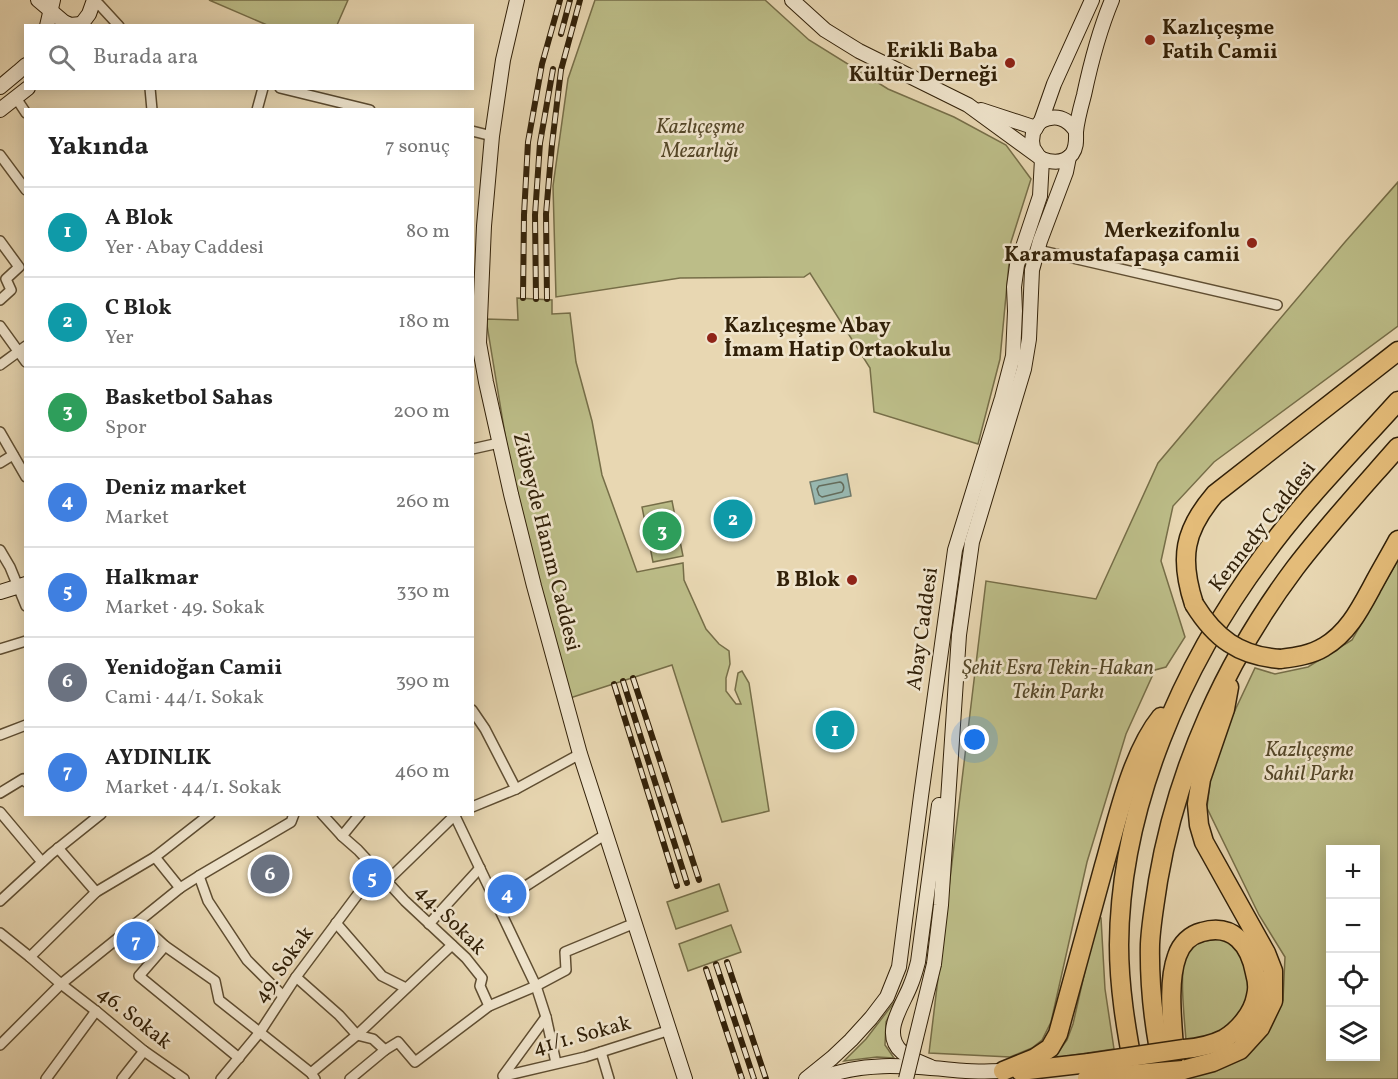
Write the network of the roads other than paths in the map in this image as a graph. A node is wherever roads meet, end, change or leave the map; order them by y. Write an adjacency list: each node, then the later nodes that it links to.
1 (38, 0): 7 (main road)
2 (94, 0): 10 (main road); 11 (street)
3 (517, 0): 30 (main road, Zübeyde Hanım Caddesi)
4 (792, 0): 20 (main road)
5 (1092, 0): 27 (main road)
6 (1112, 0): 28 (main road)
7 (52, 5): 8 (main road); 9 (main road)
8 (47, 24)
9 (68, 24)
10 (84, 24)
11 (117, 24)
12 (22, 69): 13 (street); 14 (main road)
13 (0, 75)
14 (0, 87)
15 (26, 90): 19 (main road)
16 (150, 90): 22 (street)
17 (262, 90): 23 (street)
18 (286, 90): 21 (street)
19 (16, 98): 25 (main road); 26 (street)
20 (968, 105): 27 (main road); 32 (main road)
21 (338, 106): 24 (street)
22 (152, 108)
23 (258, 108)
24 (354, 108)
25 (0, 110)
26 (24, 110)
27 (1038, 125): 28 (main road); 32 (main road)
28 (1076, 131): 33 (main road)
29 (474, 132): 30 (street)
30 (492, 136): 35 (main road, Zübeyde Hanım Caddesi)
31 (0, 155): 34 (street)
32 (1040, 156): 33 (main road); 132 (main road, Abay Caddesi)
33 (1069, 157): 37 (main road, Abay Caddesi)
34 (24, 186)
35 (478, 225): 42 (main road, Zübeyde Hanım Caddesi)
36 (0, 241): 38 (street)
37 (1038, 250): 40 (street); 67 (main road, Abay Caddesi)
38 (22, 265): 39 (street)
39 (0, 300)
40 (1277, 305)
41 (0, 326): 43 (street)
42 (476, 344): 46 (main road, Zübeyde Hanım Caddesi)
43 (22, 349): 45 (street)
44 (1398, 351): 56 (highway, bridge)
45 (0, 365)
46 (486, 382): 47 (main road); 50 (main road, Zübeyde Hanım Caddesi)
47 (474, 388)
48 (1398, 401): 63 (highway, Kennedy Caddesi)
49 (0, 432): 53 (street)
50 (499, 443): 52 (street); 68 (main road, Zübeyde Hanım Caddesi)
51 (1398, 447): 62 (highway)
52 (474, 449)
53 (13, 455): 54 (street); 55 (street)
54 (0, 463)
55 (24, 474)
56 (1398, 540)
57 (0, 549): 58 (street)
58 (22, 586): 59 (main road)
59 (0, 592)
60 (24, 643): 61 (street)
61 (0, 649)
62 (1230, 669): 122 (highway); 136 (highway)
63 (1184, 690): 120 (highway); 135 (highway, Kennedy Caddesi)
64 (474, 713): 70 (street)
65 (24, 726): 66 (street)
66 (0, 735)
67 (951, 750): 119 (main road); 134 (main road, Abay Caddesi, bridge)
68 (580, 754): 70 (street); 81 (main road, Zübeyde Hanım Caddesi)
69 (24, 780): 71 (street)
70 (516, 789): 72 (street)
71 (0, 793)
72 (474, 806)
73 (1, 815): 85 (street)
74 (98, 816): 83 (street)
75 (207, 816): 84 (street)
76 (293, 816): 88 (street)
77 (324, 816): 82 (street, 44. Sokak)
78 (358, 816): 82 (street)
79 (454, 816): 89 (street)
80 (455, 816): 86 (street)
81 (606, 834): 93 (street); 96 (main road, Zübeyde Hanım Caddesi)
82 (342, 836): 87 (street, 44. Sokak)
83 (58, 848): 85 (street); 91 (street)
84 (155, 856): 90 (street); 91 (street)
85 (42, 862): 92 (street)
86 (480, 868): 93 (street); 97 (street)
87 (376, 870): 89 (street, 44. Sokak); 95 (street, 49. Sokak)
88 (199, 876): 90 (street); 106 (street)
89 (387, 881): 97 (street, 44. Sokak)
90 (180, 888): 94 (street)
91 (96, 892): 101 (street)
92 (0, 901)
93 (498, 904): 104 (street)
94 (139, 922): 100 (street); 103 (street)
95 (336, 923): 102 (street, 49. Sokak); 105 (street)
96 (635, 923): 104 (street); 110 (main road, Zübeyde Hanım Caddesi)
97 (429, 924): 99 (street, 44. Sokak)
98 (0, 933): 101 (street, 46. Sokak)
99 (452, 945): 105 (street); 107 (street, 44. Sokak)
100 (165, 946): 111 (street); 117 (street)
101 (30, 957): 103 (street, 46. Sokak)
102 (296, 977): 106 (street, 49. Sokak); 112 (street)
103 (61, 984): 108 (street, 46. Sokak); 113 (street)
104 (536, 986): 107 (street); 109 (street)
105 (406, 988): 112 (street)
106 (283, 996): 111 (street, 49. Sokak)
107 (489, 1006): 114 (street)
108 (96, 1011): 115 (street, 46. Sokak); 125 (street)
109 (546, 1017): 118 (street); 124 (street)
110 (670, 1030): 116 (street, 41/1. Sokak); 131 (main road, Zübeyde Hanım Caddesi)
111 (260, 1032): 117 (street, 49. Sokak); 123 (street)
112 (357, 1035): 114 (street); 123 (street)
113 (0, 1045)
114 (385, 1050): 129 (street)
115 (144, 1051): 126 (street); 127 (street, 46. Sokak)
116 (601, 1052): 118 (street, 41/1. Sokak); 130 (street)
117 (239, 1058): 128 (street, 49. Sokak)
118 (556, 1063): 124 (street, 41/1. Sokak)
119 (931, 1067): 120 (main road); 133 (main road)
120 (1003, 1071): 121 (highway)
121 (1086, 1073): 122 (highway, bridge); 122 (highway, bridge)
122 (1179, 1074)
123 (313, 1076)
124 (503, 1078)
125 (46, 1079)
126 (122, 1079)
127 (184, 1079)
128 (221, 1079)
129 (350, 1079)
130 (609, 1079)
131 (685, 1079)
132 (806, 1079)
133 (819, 1079)
134 (906, 1079)
135 (1136, 1079)
136 (1166, 1079)

